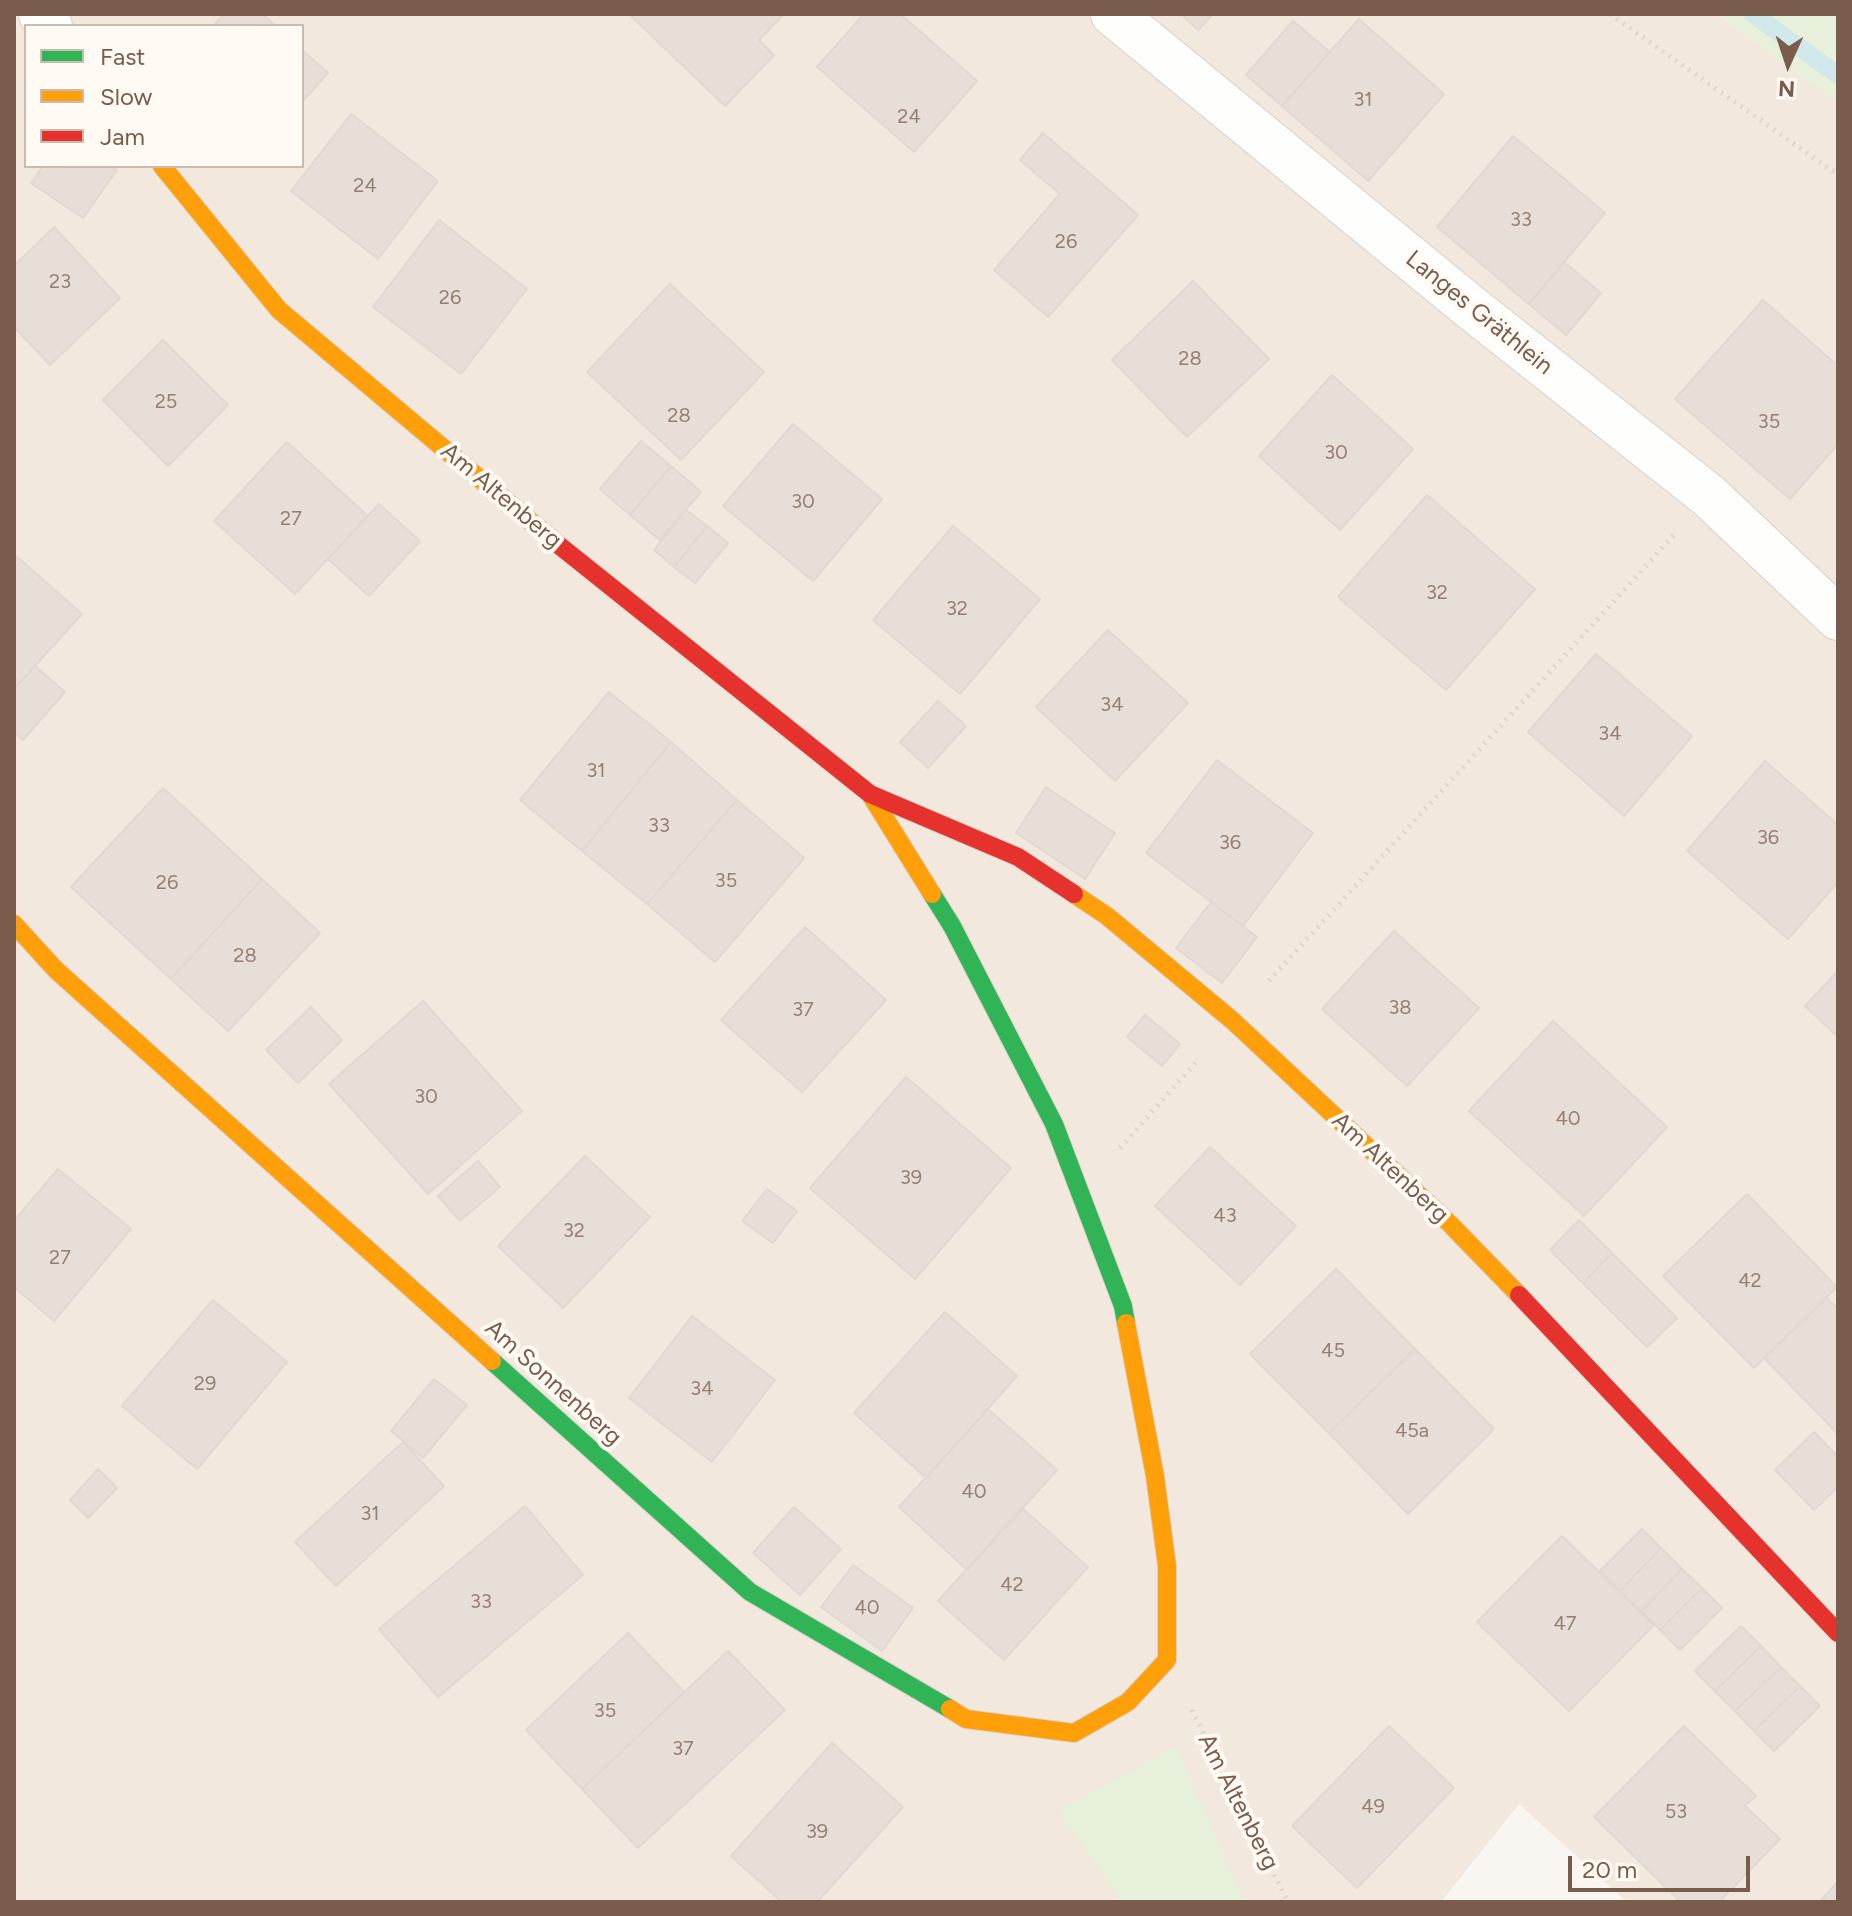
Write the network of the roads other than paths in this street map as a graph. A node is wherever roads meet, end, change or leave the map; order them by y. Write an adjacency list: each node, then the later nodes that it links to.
1 (1113, 14): 3 (street, Langes Gräthlein)
2 (164, 168): 4 (street, Am Altenberg)
3 (1838, 618)
4 (870, 794): 6 (street, Am Altenberg); 7 (street, Am Altenberg)
5 (14, 924): 7 (street, Am Sonnenberg)
6 (1838, 1633)
7 (1167, 1660)

